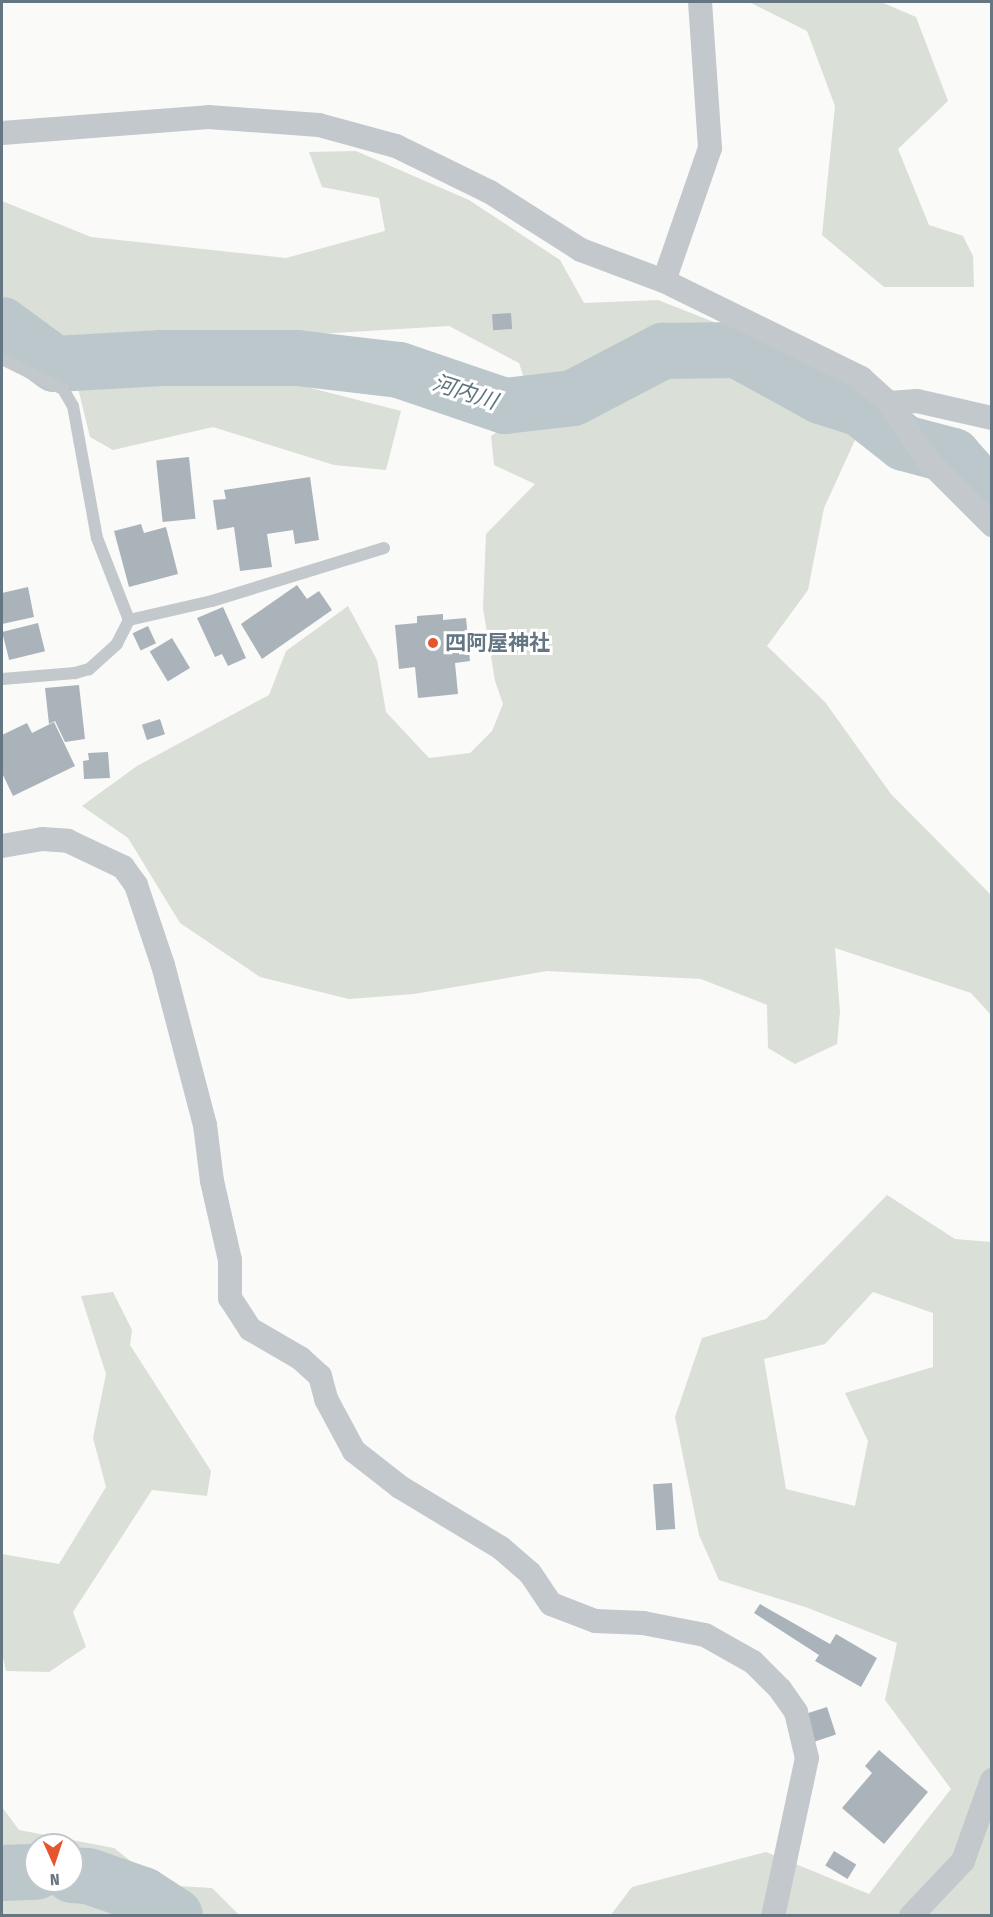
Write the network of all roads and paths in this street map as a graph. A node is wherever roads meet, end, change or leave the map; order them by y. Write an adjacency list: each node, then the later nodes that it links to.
1 (700, 2): 3 (street)
2 (2, 133): 3 (street)
3 (664, 281): 5 (street)
4 (2, 359): 9 (lane)
5 (889, 403): 6 (street); 7 (street)
6 (992, 418)
7 (992, 525)
8 (384, 548): 9 (lane)
9 (129, 620): 10 (lane)
10 (2, 679)
11 (2, 846): 13 (street)
12 (992, 1780): 14 (street)
13 (773, 1916)
14 (911, 1916)

